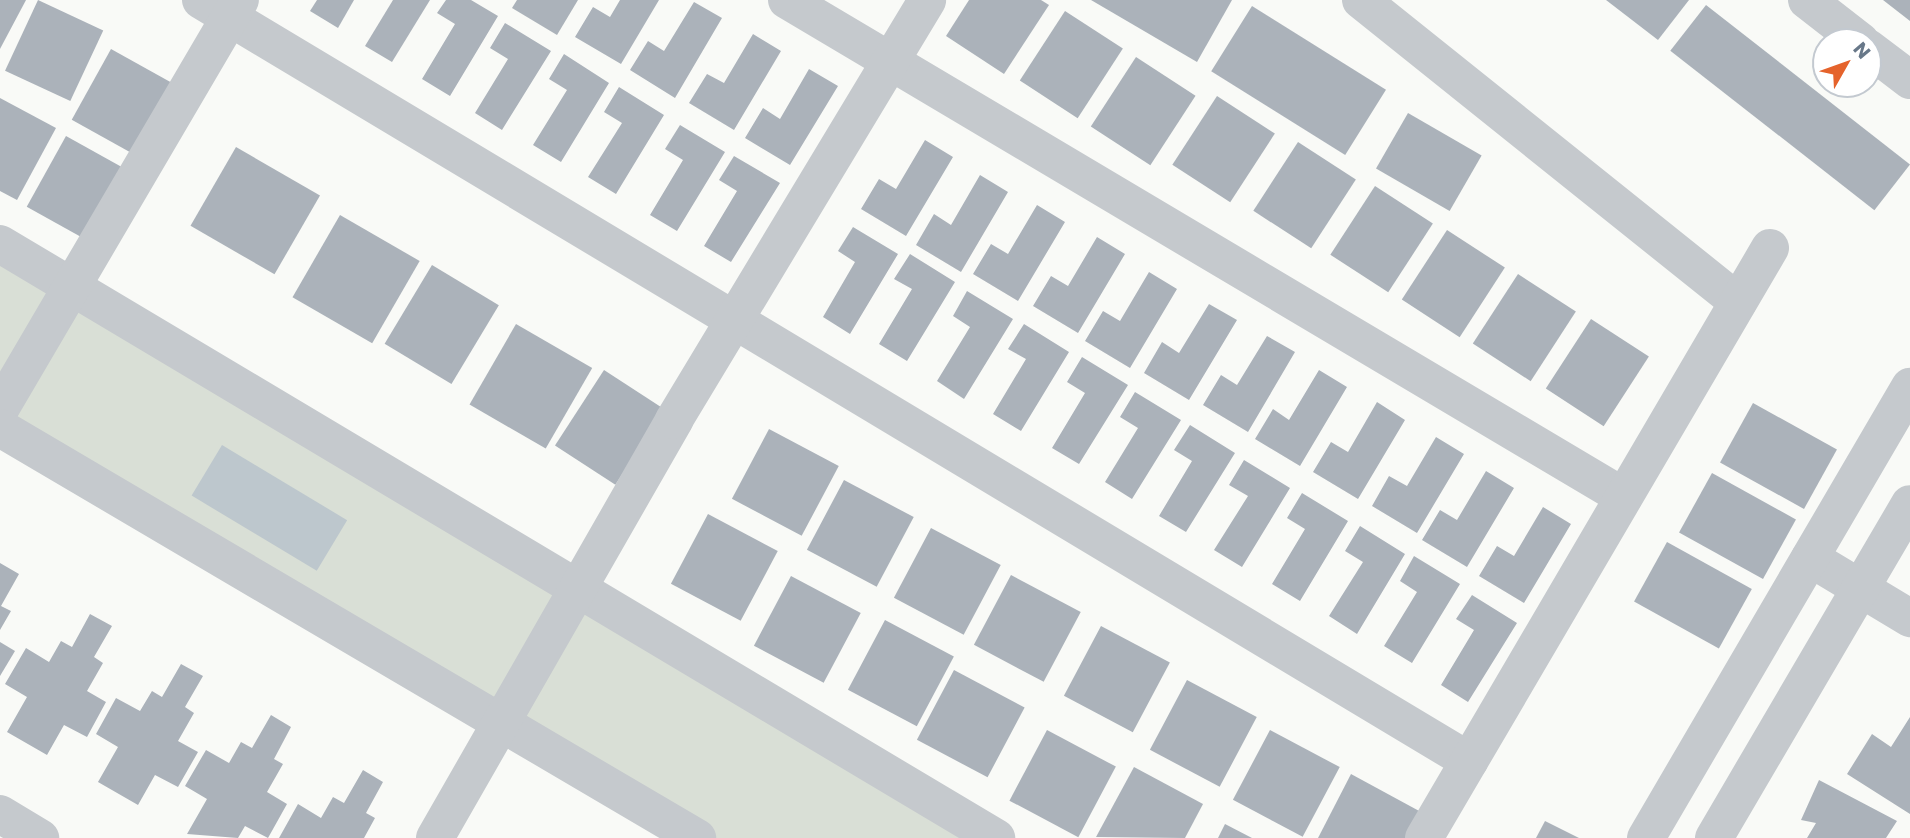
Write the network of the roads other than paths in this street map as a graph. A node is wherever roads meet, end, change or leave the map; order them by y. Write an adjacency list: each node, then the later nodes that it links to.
1 (787, 0): 8 (street)
2 (927, 0): 8 (street)
3 (1361, 0): 13 (street)
4 (1807, 0): 6 (street)
5 (224, 6): 12 (street); 14 (street)
6 (1843, 28)
7 (1882, 59): 9 (street)
8 (890, 61): 14 (street); 18 (street)
9 (1910, 80)
10 (0, 244): 12 (street)
11 (1770, 248): 13 (street)
12 (72, 287): 16 (street); 21 (street)
13 (1738, 302): 18 (street)
14 (736, 321): 21 (street); 25 (street)
15 (1910, 387): 20 (street)
16 (0, 410)
17 (0, 428): 24 (street)
18 (1623, 498): 25 (street)
19 (1910, 504): 22 (street)
20 (1810, 558): 22 (street); 32 (street)
21 (577, 588): 24 (street); 30 (street)
22 (1860, 589): 23 (street); 33 (street)
23 (1910, 618)
24 (498, 721): 28 (street); 29 (street)
25 (1469, 761): 31 (street)
26 (0, 814): 27 (street)
27 (40, 838)
28 (435, 838)
29 (697, 838)
30 (996, 838)
31 (1424, 838)
32 (1646, 838)
33 (1714, 838)

